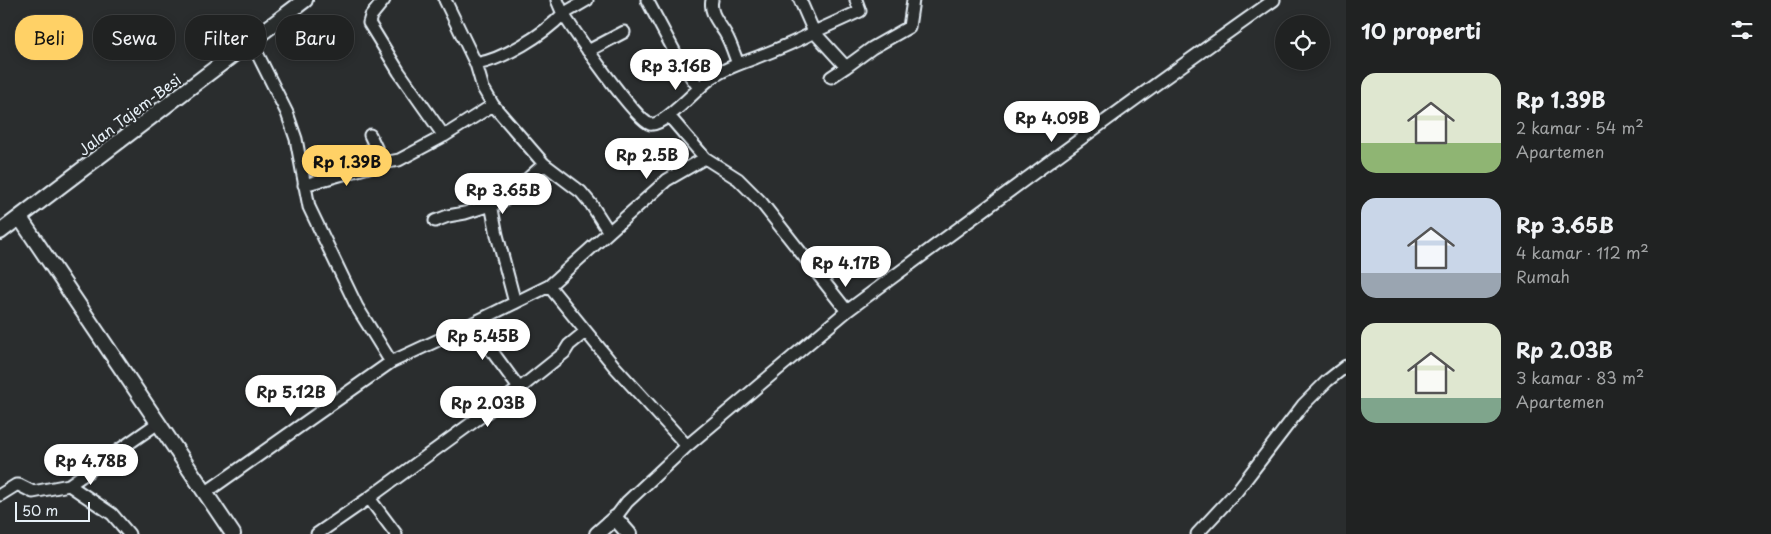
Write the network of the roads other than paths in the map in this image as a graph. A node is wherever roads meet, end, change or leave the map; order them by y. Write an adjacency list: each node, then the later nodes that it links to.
1 (305, 0): 13 (street, Jalan Tajem-Besi)
2 (384, 0): 27 (street)
3 (444, 0): 19 (street)
4 (557, 0): 12 (street)
5 (588, 0): 12 (street)
6 (647, 0): 23 (street)
7 (712, 0): 20 (street)
8 (800, 0): 15 (street)
9 (856, 0): 15 (street)
10 (912, 0): 21 (street)
11 (1274, 0): 39 (street)
12 (563, 14): 16 (street); 19 (street)
13 (266, 30)
14 (624, 32): 16 (street)
15 (814, 32): 20 (street); 21 (street)
16 (588, 51): 25 (street)
17 (226, 60): 33 (street, Jalan Tajem-Besi)
18 (260, 60): 31 (street)
19 (476, 64): 24 (street)
20 (738, 64): 23 (street)
21 (846, 67): 22 (street)
22 (831, 77)
23 (700, 88): 25 (street)
24 (493, 105): 27 (street); 30 (street)
25 (668, 116): 28 (street)
26 (370, 135): 29 (street)
27 (444, 136): 29 (street)
28 (705, 158): 36 (street); 39 (street)
29 (383, 163): 31 (street)
30 (544, 164): 32 (street); 36 (street)
31 (304, 186): 42 (street)
32 (491, 204): 34 (street); 38 (street)
33 (20, 218): 35 (street, Jalan Tajem-Besi); 45 (street)
34 (435, 221)
35 (0, 232)
36 (609, 232): 37 (street)
37 (549, 286): 38 (street); 41 (street)
38 (515, 302): 40 (street)
39 (848, 311): 46 (street)
40 (472, 324): 42 (street); 44 (street)
41 (585, 332): 46 (street); 50 (street)
42 (391, 362): 48 (street)
43 (1346, 366): 58 (street)
44 (516, 384)
45 (158, 423): 47 (street); 48 (street)
46 (687, 446): 51 (street)
47 (69, 484): 49 (street); 52 (street)
48 (205, 493): 53 (street)
49 (0, 495)
50 (369, 498): 54 (street); 55 (street)
51 (615, 518): 56 (street); 57 (street)
52 (129, 534)
53 (233, 534)
54 (317, 534)
55 (396, 534)
56 (597, 534)
57 (629, 534)
58 (1197, 534)

